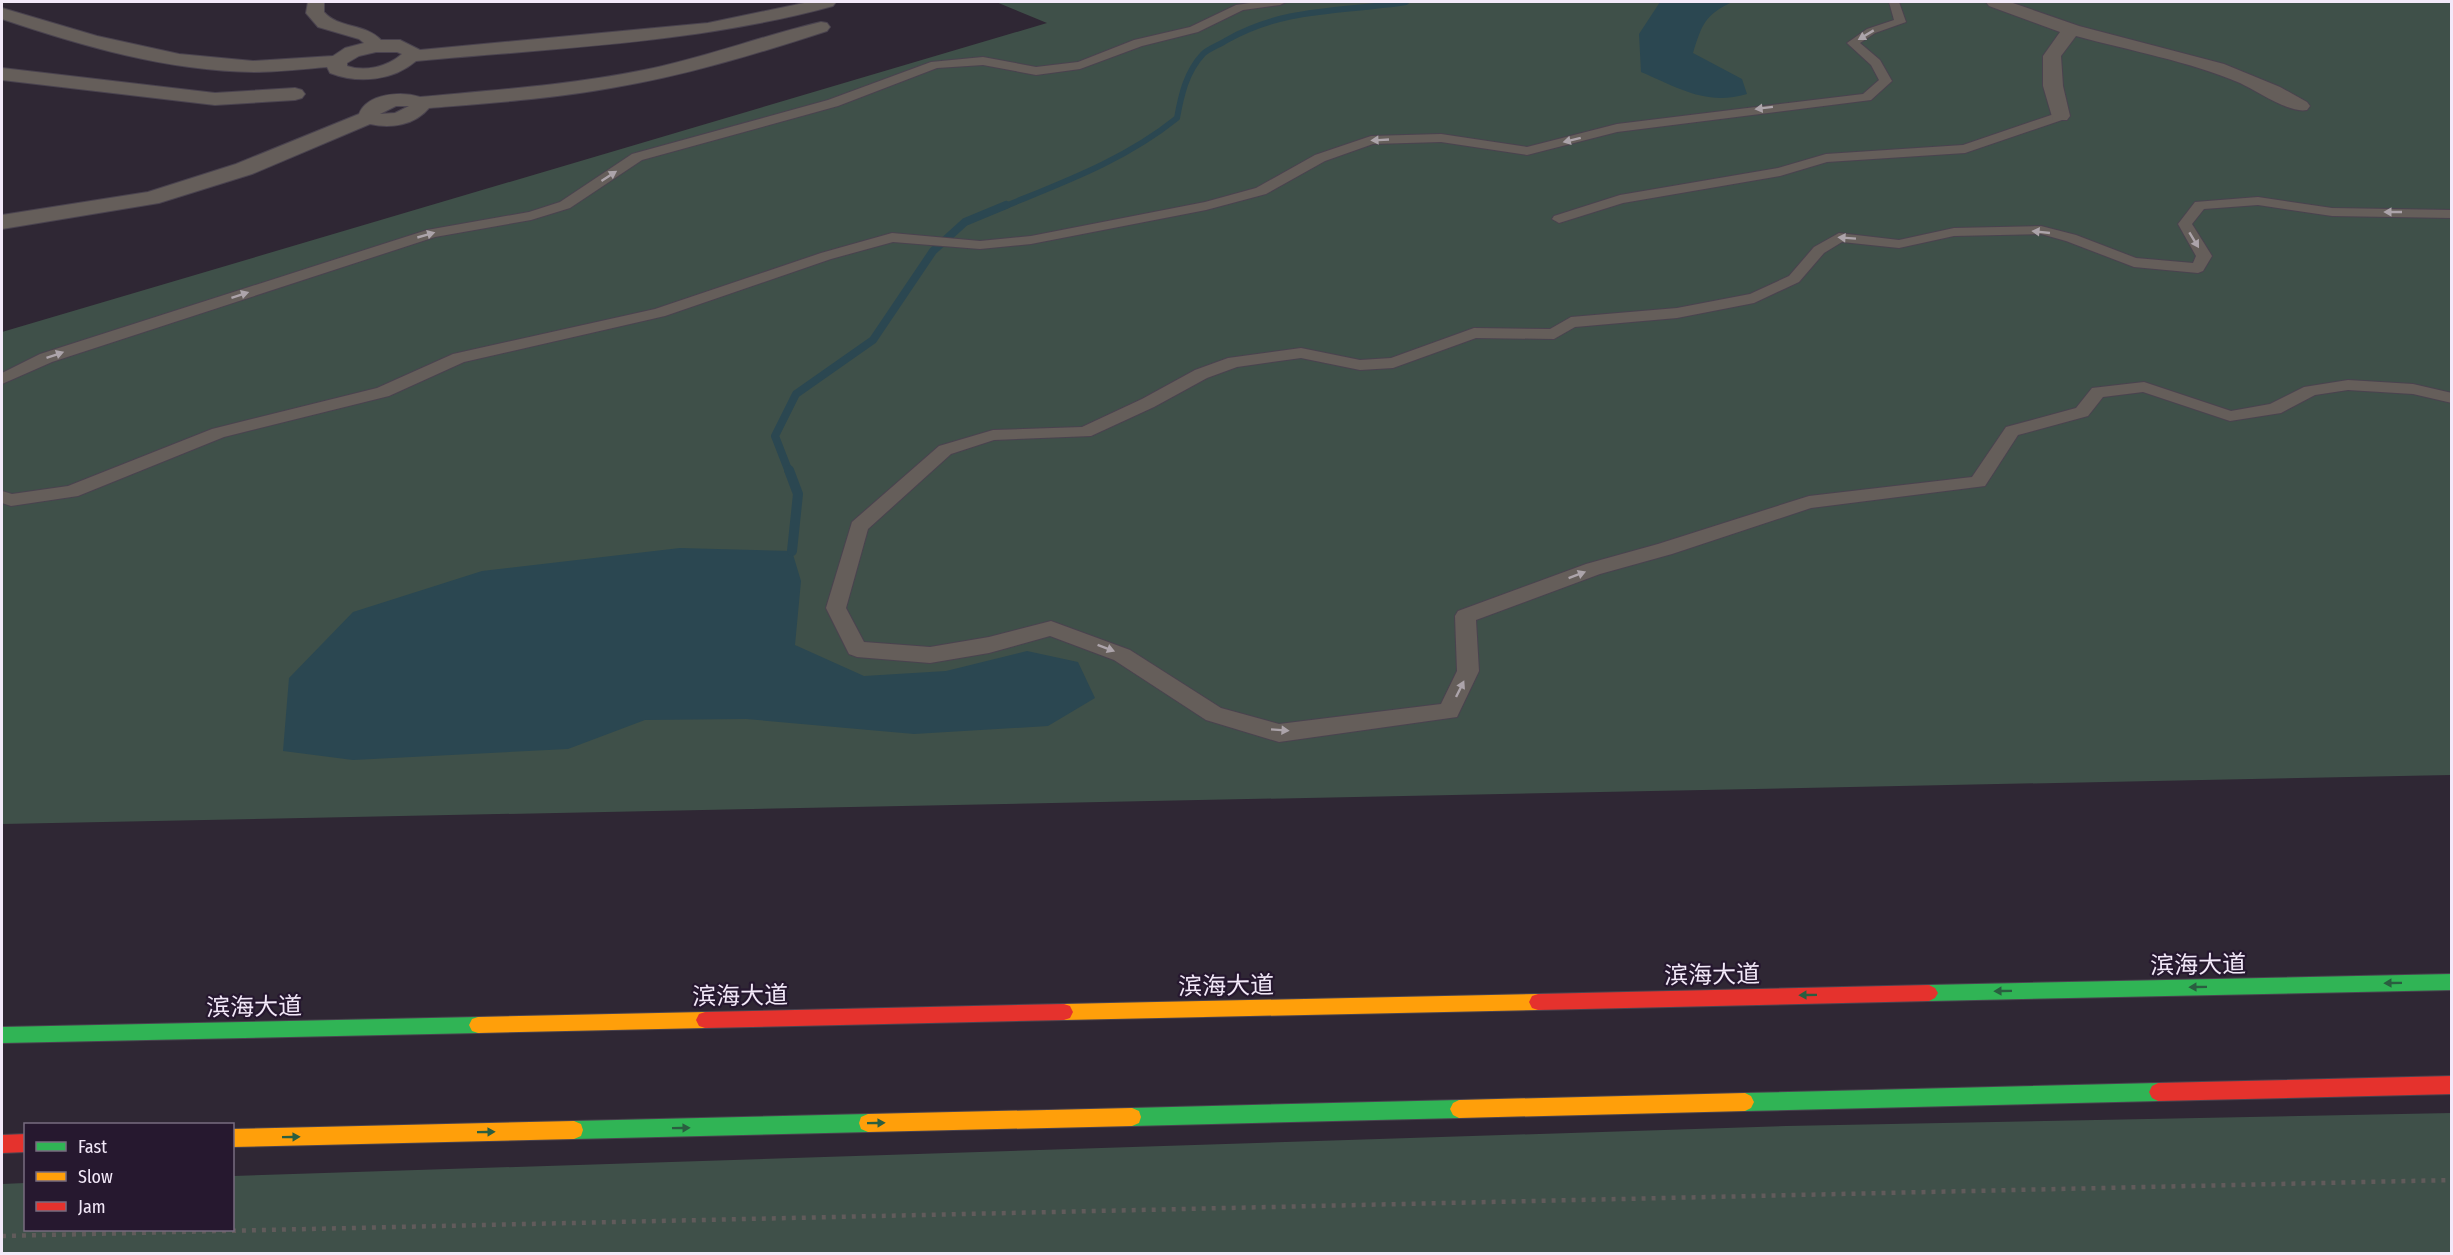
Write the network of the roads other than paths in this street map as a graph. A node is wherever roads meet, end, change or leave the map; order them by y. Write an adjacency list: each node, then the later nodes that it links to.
1 (311, 2): 2 (street)
2 (316, 2): 3 (street); 11 (street)
3 (325, 2)
4 (828, 2): 12 (street)
5 (1280, 2): 23 (lane, one-way to 5)
6 (1893, 2): 25 (lane, one-way to 25)
7 (1995, 2): 10 (street)
8 (2, 13): 13 (street)
9 (821, 27): 18 (street)
10 (2072, 29): 17 (street); 19 (street)
11 (376, 46): 12 (street); 13 (street)
12 (411, 56): 14 (street)
13 (337, 61): 14 (street)
14 (372, 73): 18 (street)
15 (2, 74): 16 (street)
16 (295, 94)
17 (2300, 106)
18 (375, 110): 22 (street)
19 (2060, 116): 21 (lane)
20 (2451, 214): 24 (lane, one-way to 24)
21 (1559, 219)
22 (2, 222)
23 (2, 379)
24 (2451, 398)
25 (2, 497)
26 (2451, 982): 27 (highway, 滨海大道, one-way to 27)
27 (2, 1035)
28 (2451, 1085): 29 (highway, one-way to 28)
29 (234, 1138)
30 (24, 1143): 31 (highway)
31 (2, 1144)

